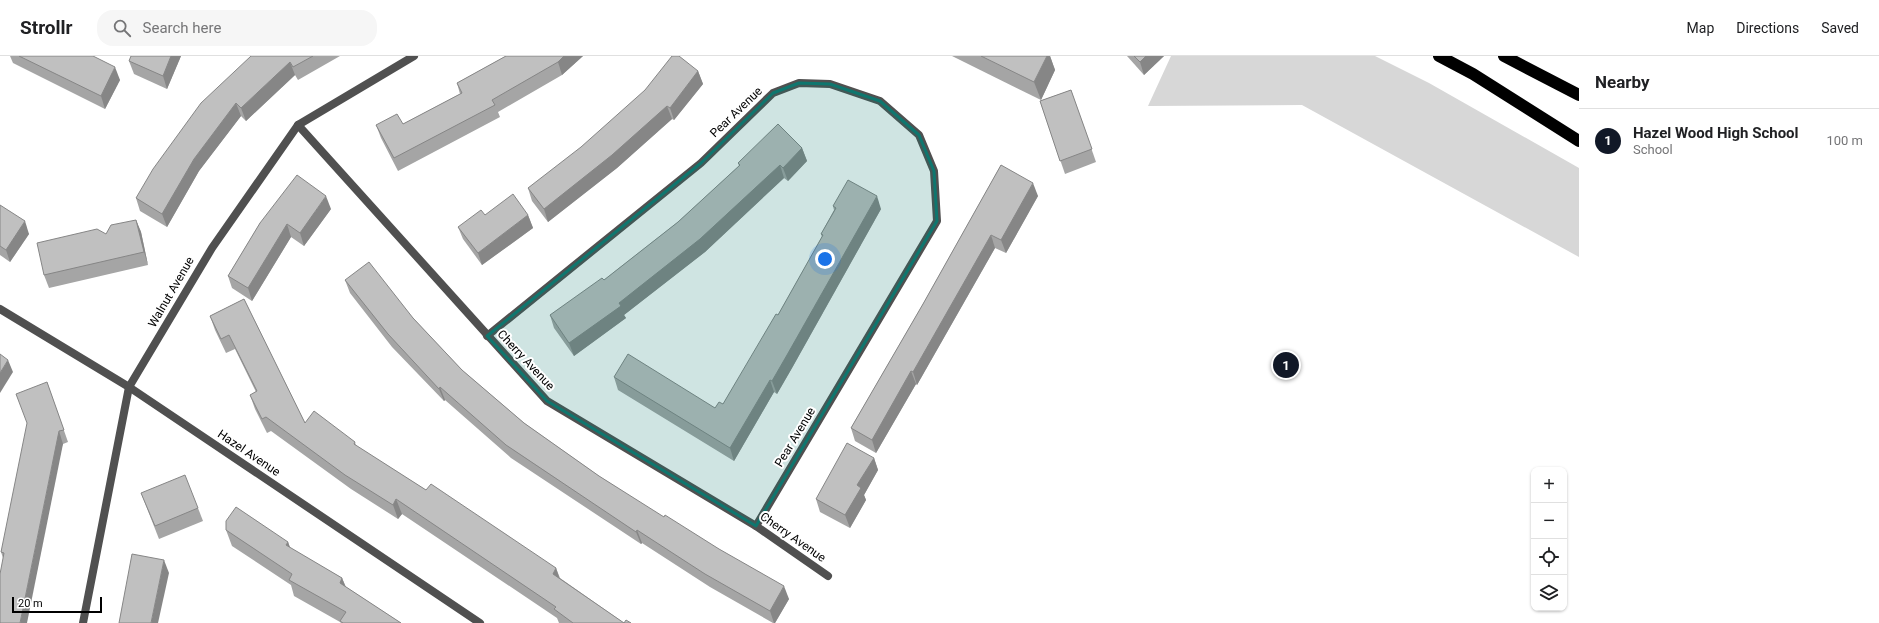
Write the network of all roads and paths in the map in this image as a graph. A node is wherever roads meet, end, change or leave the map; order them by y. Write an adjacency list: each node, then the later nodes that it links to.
1 (414, 56): 5 (street, Walnut Avenue)
2 (1440, 56): 6 (highway)
3 (1504, 56): 4 (highway)
4 (1579, 95)
5 (298, 125): 8 (street, Cherry Avenue); 9 (street, Walnut Avenue)
6 (1579, 141)
7 (0, 309): 9 (street, Hazel Avenue)
8 (487, 336): 10 (street, Cherry Avenue); 10 (street, Pear Avenue)
9 (130, 387): 12 (street, Walnut Avenue); 13 (street, Hazel Avenue)
10 (756, 526): 11 (street, Cherry Avenue)
11 (828, 576)
12 (84, 623)
13 (480, 623)

